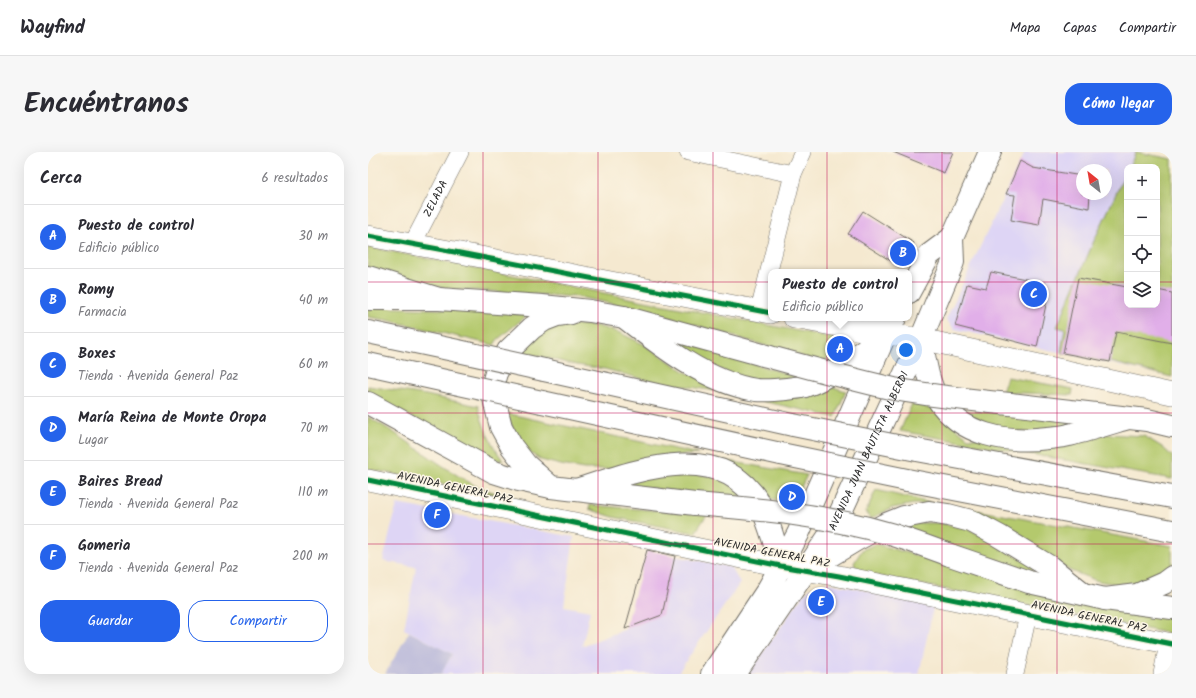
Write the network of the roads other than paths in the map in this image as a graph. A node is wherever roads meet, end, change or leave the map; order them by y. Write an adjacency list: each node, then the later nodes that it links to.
1 (460, 152): 8 (street, ZELADA)
2 (688, 152): 5 (street)
3 (803, 152): 5 (street)
4 (990, 152): 7 (main road, AVENIDA JUAN BAUTISTA ALBERDI)
5 (793, 174): 9 (street)
6 (368, 236): 8 (street)
7 (952, 238): 11 (main road, AVENIDA JUAN BAUTISTA ALBERDI); 21 (main road, AVENIDA JUAN BAUTISTA ALBERDI)
8 (412, 245): 16 (street)
9 (774, 269)
10 (368, 277): 14 (main road)
11 (912, 286)
12 (768, 297): 16 (street)
13 (368, 299): 14 (main road)
14 (439, 299): 15 (main road)
15 (590, 311): 17 (main road); 28 (main road)
16 (765, 312)
17 (624, 317): 19 (main road); 25 (main road, bridge)
18 (810, 321): 19 (street)
19 (890, 326): 21 (street); 32 (main road)
20 (368, 332): 30 (main road, bridge)
21 (921, 339): 23 (street); 25 (main road); 33 (main road, AVENIDA JUAN BAUTISTA ALBERDI)
22 (368, 364): 31 (main road, bridge)
23 (1172, 394)
24 (368, 403): 28 (main road)
25 (1128, 418): 26 (main road)
26 (1167, 428)
27 (368, 480): 32 (street, AVENIDA GENERAL PAZ)
28 (551, 487): 29 (main road)
29 (576, 490): 32 (main road); 35 (main road, bridge)
30 (1166, 496)
31 (1165, 529)
32 (781, 566): 33 (street, AVENIDA GENERAL PAZ); 39 (main road)
33 (806, 570): 35 (main road); 37 (street, AVENIDA GENERAL PAZ); 40 (main road, AVENIDA JUAN BAUTISTA ALBERDI)
34 (1172, 576): 35 (main road)
35 (1094, 596): 36 (main road)
36 (1172, 608)
37 (1028, 615): 38 (street, AVENIDA GENERAL PAZ); 41 (street)
38 (1170, 644): 42 (street)
39 (712, 674)
40 (735, 674)
41 (1015, 674)
42 (1162, 674)

